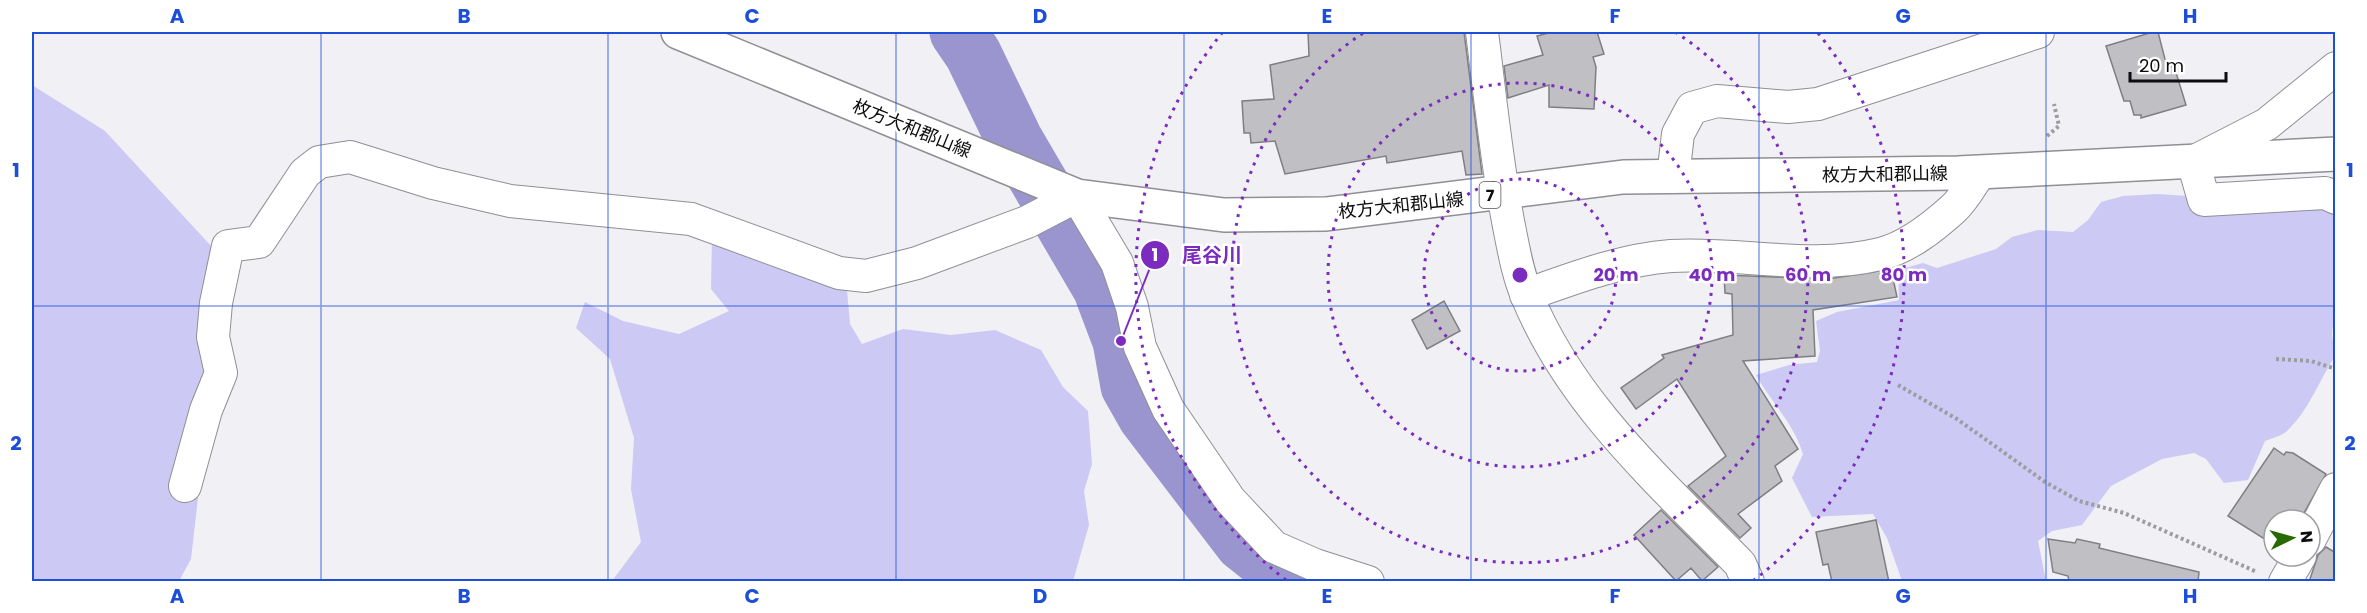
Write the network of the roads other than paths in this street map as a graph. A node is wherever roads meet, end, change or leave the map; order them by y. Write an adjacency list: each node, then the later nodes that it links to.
1 (678, 32): 10 (main road, 枚方大和郡山線 / 7)
2 (1482, 32): 9 (street)
3 (2038, 32): 8 (street)
4 (2336, 68): 6 (street)
5 (2336, 154): 6 (main road, 枚方大和郡山線 / 7)
6 (2193, 162): 7 (main road, 枚方大和郡山線 / 7); 11 (street)
7 (1980, 172): 8 (main road, 枚方大和郡山線 / 7); 12 (street)
8 (1673, 177): 9 (main road, 枚方大和郡山線 / 7)
9 (1503, 194): 10 (main road, 枚方大和郡山線 / 7); 12 (street)
10 (1077, 196): 13 (street); 16 (street)
11 (2336, 198)
12 (1526, 295): 17 (street)
13 (185, 486)
14 (2336, 489): 15 (street)
15 (2322, 516)
16 (1368, 582)
17 (1748, 582)

